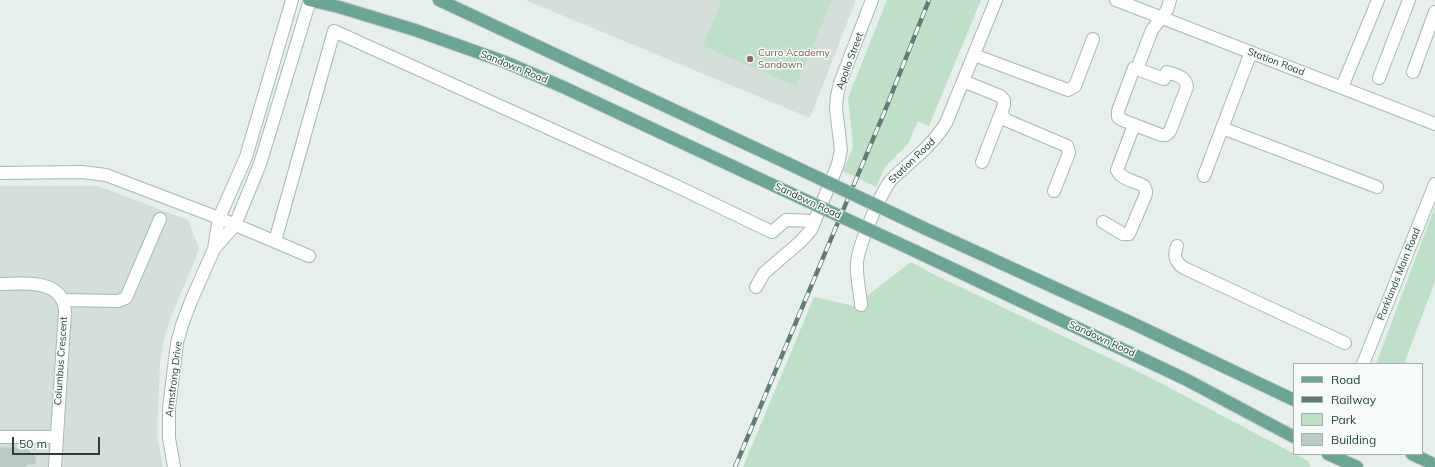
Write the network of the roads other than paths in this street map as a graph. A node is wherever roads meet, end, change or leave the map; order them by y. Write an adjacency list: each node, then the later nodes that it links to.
1 (292, 0): 30 (street)
2 (310, 0): 34 (street); 46 (main road, Sandown Road, bridge)
3 (439, 0): 45 (main road, bridge)
4 (872, 0): 32 (street, Apollo Street)
5 (996, 0): 14 (street, Station Road)
6 (1116, 0): 11 (street, Station Road)
7 (1170, 0): 11 (street)
8 (1378, 0): 19 (street)
9 (1409, 0): 17 (street)
10 (1435, 12): 16 (street)
11 (1160, 17): 13 (street, Station Road); 15 (street)
12 (1093, 38): 14 (street)
13 (1251, 52): 19 (street, Station Road); 23 (street)
14 (974, 54): 18 (street, Station Road)
15 (1137, 69): 22 (street); 22 (street)
16 (1413, 72)
17 (1379, 78)
18 (963, 81): 20 (street); 42 (street, Station Road)
19 (1342, 87): 21 (street, Station Road)
20 (1002, 111): 24 (street); 29 (street)
21 (1435, 124)
22 (1134, 125): 33 (street)
23 (1222, 128): 26 (street); 28 (street)
24 (982, 162)
25 (0, 174): 30 (street)
26 (1204, 176)
27 (1435, 184): 44 (street, Parklands Main Road)
28 (1376, 187)
29 (1054, 192)
30 (219, 218): 34 (street); 37 (street)
31 (160, 219): 41 (street)
32 (815, 221): 35 (street); 40 (street, Apollo Street)
33 (1103, 222)
34 (235, 225): 35 (street); 37 (street)
35 (275, 242): 38 (street)
36 (1177, 246): 43 (street)
37 (214, 249): 53 (street, Armstrong Drive)
38 (309, 256)
39 (0, 284): 41 (street)
40 (756, 287)
41 (62, 300): 48 (street, Columbus Crescent)
42 (861, 305)
43 (1345, 343)
44 (1363, 363)
45 (1293, 400)
46 (1293, 436)
47 (0, 437): 48 (street)
48 (56, 437): 52 (street, Columbus Crescent)
49 (1330, 455): 54 (main road)
50 (1414, 455): 51 (main road)
51 (1435, 464)
52 (55, 467)
53 (174, 467)
54 (1357, 467)

